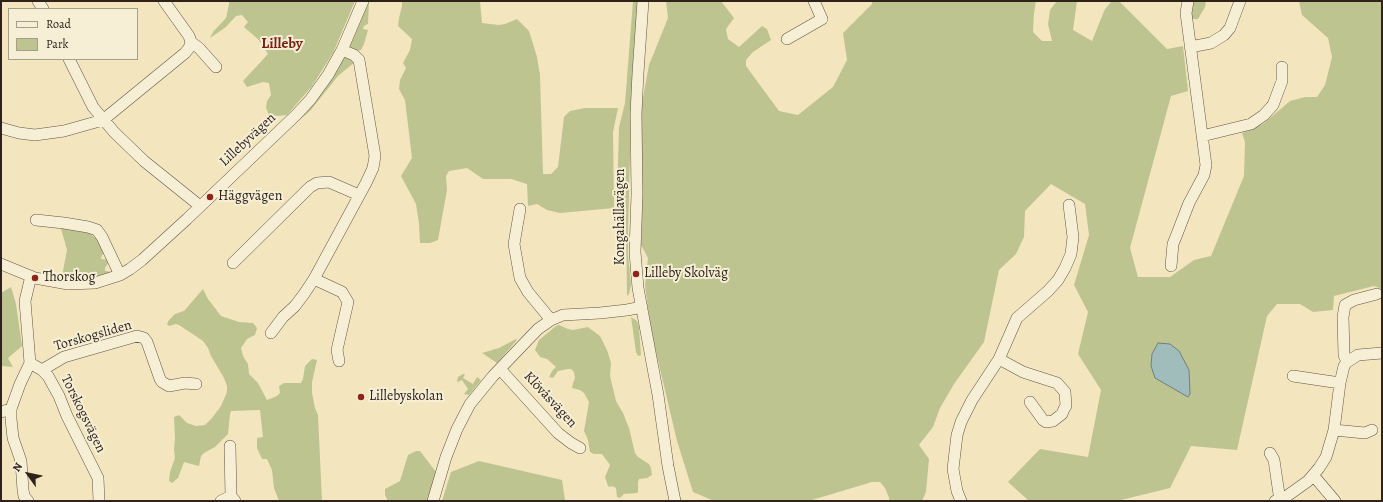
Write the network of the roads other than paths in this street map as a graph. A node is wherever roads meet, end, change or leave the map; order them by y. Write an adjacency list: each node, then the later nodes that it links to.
1 (164, 1): 8 (street)
2 (364, 1): 10 (street, Lillebyvägen)
3 (643, 1): 29 (street, Kongahällavägen)
4 (814, 1): 7 (street)
5 (1188, 1): 9 (street)
6 (1240, 1): 9 (street)
7 (787, 39)
8 (191, 42): 12 (street); 14 (street)
9 (1190, 47): 16 (street)
10 (342, 50): 17 (street); 19 (street, Lillebyvägen)
11 (69, 60): 14 (street)
12 (216, 67)
13 (1282, 67): 16 (street)
14 (103, 120): 15 (street); 19 (street)
15 (1, 128)
16 (1202, 136): 24 (street)
17 (359, 195): 22 (street); 27 (street)
18 (1069, 205): 33 (street)
19 (200, 206): 25 (street, Lillebyvägen)
20 (520, 209): 30 (street)
21 (36, 220): 25 (street)
22 (233, 263)
23 (1, 264): 26 (street, Lillebyvägen)
24 (1171, 266)
25 (120, 275): 26 (street, Lillebyvägen)
26 (30, 276): 36 (street)
27 (314, 279): 31 (street); 34 (street)
28 (1377, 294): 35 (street)
29 (642, 307): 30 (street); 56 (street, Kongahällavägen)
30 (551, 320): 37 (street)
31 (271, 333)
32 (1382, 353): 35 (street)
33 (999, 359): 42 (street); 57 (street)
34 (339, 361)
35 (1347, 362): 40 (street)
36 (30, 363): 38 (street, Torskogsvägen); 43 (street)
37 (500, 369): 47 (street, Klövåsvägen); 55 (street)
38 (42, 370): 41 (street, Torskogsliden); 53 (street, Torskogsvägen)
39 (1293, 376): 40 (street)
40 (1340, 383): 44 (street)
41 (196, 384)
42 (1030, 402)
43 (6, 411): 52 (street)
44 (1334, 430): 45 (street); 49 (street)
45 (1372, 430)
46 (230, 446): 50 (street)
47 (580, 448)
48 (1270, 454): 51 (street)
49 (1313, 475): 51 (street); 58 (street)
50 (233, 498): 54 (street)
51 (1279, 500)
52 (28, 501)
53 (99, 501)
54 (221, 501)
55 (433, 501)
56 (676, 501)
57 (961, 501)
58 (1335, 501)

